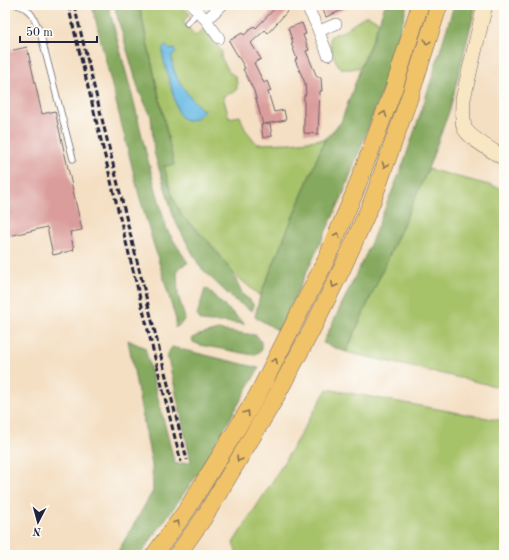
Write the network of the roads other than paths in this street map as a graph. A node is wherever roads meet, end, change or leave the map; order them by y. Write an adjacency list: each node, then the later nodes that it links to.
1 (17, 5): 14 (lane)
2 (222, 5): 7 (street)
3 (306, 5): 10 (street)
4 (420, 5): 15 (main road, one-way to 4)
5 (439, 5): 15 (main road, one-way to 15)
6 (485, 5): 13 (main road)
7 (199, 12): 8 (lane); 11 (street)
8 (187, 23)
9 (336, 24): 10 (street)
10 (319, 31): 12 (street)
11 (219, 38)
12 (328, 55)
13 (504, 158)
14 (73, 159)
15 (265, 399): 16 (main road, one-way to 15); 17 (main road, one-way to 17)
16 (154, 555)
17 (178, 555)

